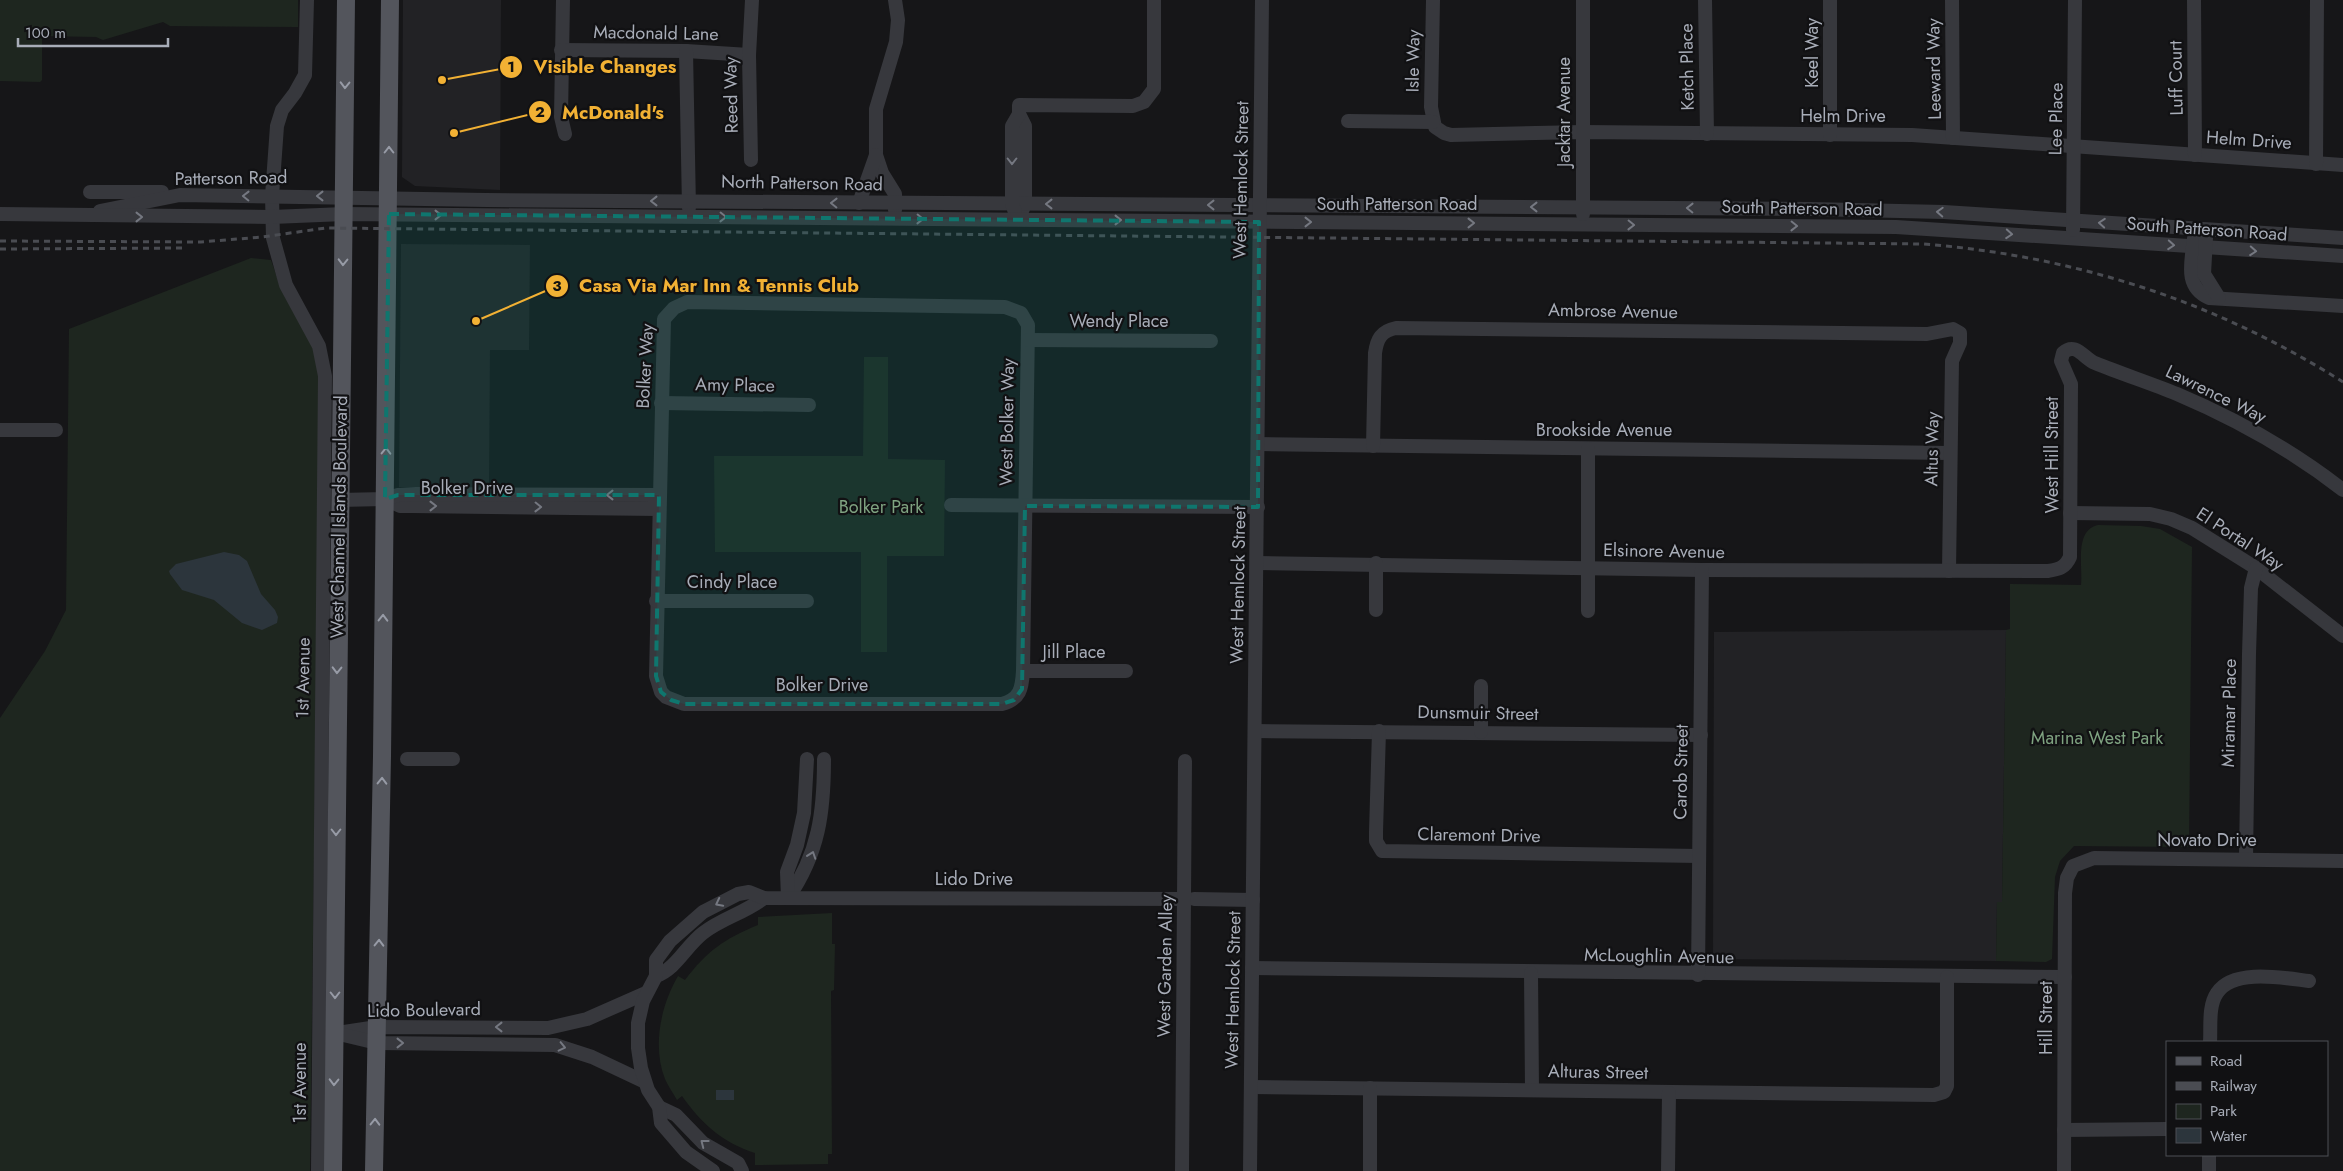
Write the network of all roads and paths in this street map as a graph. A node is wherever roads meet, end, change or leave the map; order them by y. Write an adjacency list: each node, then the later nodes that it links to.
1 (307, 0): 35 (street, 1st Avenue)
2 (346, 0): 41 (main road, West Channel Islands Boulevard, one-way to 41)
3 (390, 0): 42 (main road, one-way to 3)
4 (563, 0): 17 (street)
5 (752, 0): 19 (street, Reed Way)
6 (895, 0): 28 (street)
7 (1154, 0): 39 (street)
8 (1262, 0): 40 (street, West Hemlock Street)
9 (1433, 0): 21 (street, Isle Way)
10 (1583, 0): 22 (street, Jacktar Avenue)
11 (1705, 0): 24 (street, Ketch Place)
12 (1830, 0): 25 (street, Keel Way)
13 (1952, 0): 26 (street, Leeward Way)
14 (2076, 0): 27 (street, Lee Place)
15 (2194, 0): 29 (street, Luff Court)
16 (2316, 0): 31 (street)
17 (561, 50): 18 (street, Macdonald Lane); 23 (street)
18 (686, 51): 19 (street, Macdonald Lane); 36 (street)
19 (749, 55): 30 (street, Reed Way)
20 (1348, 121): 21 (street)
21 (1434, 122): 22 (street, Helm Drive)
22 (1583, 132): 24 (street, Helm Drive); 43 (street, Jacktar Avenue)
23 (565, 134)
24 (1707, 134): 25 (street, Helm Drive)
25 (1830, 135): 26 (street, Helm Drive)
26 (1953, 138): 27 (street, Helm Drive)
27 (2075, 146): 29 (street, Helm Drive); 50 (street, Lee Place)
28 (876, 155): 37 (street); 38 (street)
29 (2195, 155): 31 (street, Helm Drive)
30 (751, 160)
31 (2316, 164): 32 (street, Helm Drive)
32 (2343, 165)
33 (90, 192): 34 (street)
34 (180, 194): 35 (street, Patterson Road, one-way to 34); 45 (street, Patterson Road)
35 (272, 196): 41 (street, Patterson Road, one-way to 35); 46 (street, 1st Avenue)
36 (689, 201): 37 (street, North Patterson Road, one-way to 36); 42 (street, North Patterson Road, one-way to 42); 47 (street)
37 (859, 203): 38 (street, North Patterson Road)
38 (895, 203): 39 (street, North Patterson Road); 48 (street)
39 (1018, 204): 40 (street, North Patterson Road, one-way to 39); 49 (street)
40 (1260, 204): 43 (street, South Patterson Road, one-way to 40); 51 (street, West Hemlock Street)
41 (344, 205): 42 (street, North Patterson Road); 46 (street, Patterson Road); 72 (main road, West Channel Islands Boulevard, one-way to 72)
42 (389, 206): 47 (street, North Patterson Road, one-way to 47); 73 (main road, one-way to 42)
43 (1583, 207): 50 (street, South Patterson Road, one-way to 43); 52 (street, Jacktar Avenue)
44 (0, 214): 45 (street, Patterson Road)
45 (90, 214): 46 (street, Patterson Road, one-way to 46)
46 (272, 217): 129 (street, 1st Avenue)
47 (689, 217): 48 (street, North Patterson Road, one-way to 48)
48 (895, 219): 49 (street, North Patterson Road, one-way to 49)
49 (1018, 220): 51 (street, North Patterson Road, one-way to 51)
50 (2073, 221): 53 (street, South Patterson Road, one-way to 50); 54 (street, Lee Place)
51 (1259, 222): 52 (street, South Patterson Road, one-way to 52); 67 (street, West Hemlock Street)
52 (1583, 224): 54 (street, South Patterson Road, one-way to 54)
53 (2200, 230): 55 (street, South Patterson Road); 56 (street)
54 (2073, 238): 56 (street, South Patterson Road, one-way to 56)
55 (2343, 238)
56 (2199, 247): 57 (street, South Patterson Road, one-way to 57); 58 (street)
57 (2343, 256)
58 (2343, 306)
59 (1958, 331): 68 (street, Ambrose Avenue); 70 (street, Altus Way)
60 (1028, 340): 61 (street, Wendy Place); 63 (street, Bolker Way); 76 (street, West Bolker Way)
61 (1211, 341)
62 (2066, 350): 71 (street, Lawrence Way); 78 (street, West Hill Street)
63 (661, 403): 64 (street, Amy Place); 74 (street, Bolker Way)
64 (809, 405)
65 (0, 430): 66 (street)
66 (56, 430)
67 (1258, 444): 68 (street, Brookside Avenue); 77 (street, West Hemlock Street)
68 (1373, 446): 69 (street, Brookside Avenue)
69 (1588, 449): 70 (street, Brookside Avenue); 83 (street)
70 (1950, 452): 85 (street, Altus Way)
71 (2343, 490)
72 (339, 500): 73 (street, Bolker Drive); 117 (main road, West Channel Islands Boulevard, one-way to 117)
73 (385, 500): 74 (street, Bolker Drive); 118 (main road, one-way to 73)
74 (659, 502): 86 (street, Bolker Drive)
75 (951, 505): 76 (street)
76 (1025, 506): 77 (street); 91 (street, Bolker Drive)
77 (1258, 507): 79 (street, West Hemlock Street)
78 (2070, 513): 81 (street, West Hill Street); 82 (street, El Portal Way)
79 (1258, 563): 80 (street, Elsinore Avenue); 94 (street, West Hemlock Street)
80 (1376, 563): 83 (street, Elsinore Avenue); 88 (street)
81 (2067, 563): 85 (street, Elsinore Avenue)
82 (2256, 568): 90 (street, El Portal Way); 104 (street, Miramar Place)
83 (1587, 569): 84 (street, Elsinore Avenue); 89 (street)
84 (1702, 570): 85 (street, Elsinore Avenue); 97 (street, Carob Street)
85 (1949, 571)
86 (656, 601): 87 (street, Cindy Place); 91 (street, Bolker Drive)
87 (807, 601)
88 (1376, 610)
89 (1588, 611)
90 (2343, 636)
91 (1023, 671): 92 (street, Jill Place)
92 (1126, 671)
93 (1481, 686): 96 (street)
94 (1255, 731): 95 (street, Dunsmuir Street); 109 (street, West Hemlock Street)
95 (1379, 731): 96 (street, Dunsmuir Street); 103 (street, Claremont Drive)
96 (1481, 732): 97 (street, Dunsmuir Street)
97 (1701, 735): 103 (street, Carob Street)
98 (807, 758): 107 (street)
99 (407, 759): 100 (street)
100 (453, 759)
101 (824, 759): 107 (street, one-way to 101)
102 (1186, 761): 108 (street, West Garden Alley)
103 (1699, 856): 112 (street, Carob Street)
104 (2246, 859): 105 (street, Novato Drive); 106 (street, Novato Drive)
105 (2343, 861)
106 (2073, 866): 114 (street, Hill Street)
107 (788, 898): 108 (street, Lido Drive); 116 (street, Lido Drive)
108 (1189, 899): 109 (street, Lido Drive); 134 (street, West Garden Alley)
109 (1253, 900): 110 (street, West Hemlock Street)
110 (1252, 968): 111 (street, McLoughlin Avenue); 121 (street, West Hemlock Street)
111 (1531, 973): 112 (street, McLoughlin Avenue); 123 (street)
112 (1698, 975): 113 (street, McLoughlin Avenue)
113 (1947, 977): 114 (street, McLoughlin Avenue); 124 (street, Alturas Street)
114 (2065, 978): 127 (street, Hill Street)
115 (2309, 981): 119 (street)
116 (646, 993): 118 (street, Lido Boulevard, one-way to 118); 120 (street)
117 (334, 1033): 118 (street, Lido Boulevard); 130 (main road, West Channel Islands Boulevard, one-way to 130)
118 (377, 1035): 120 (street, Lido Boulevard, one-way to 120); 131 (main road, one-way to 118)
119 (2210, 1041)
120 (645, 1082): 125 (street)
121 (1251, 1087): 122 (street, Alturas Street); 135 (street, West Hemlock Street)
122 (1370, 1088): 123 (street, Alturas Street); 136 (street)
123 (1532, 1089): 124 (street, Alturas Street)
124 (1669, 1093): 137 (street)
125 (659, 1107): 132 (street); 133 (street, one-way to 125)
126 (2166, 1129): 127 (street)
127 (2064, 1130): 138 (street, Hill Street)
128 (2208, 1156): 139 (street)
129 (318, 1171)
130 (333, 1171)
131 (374, 1171)
132 (713, 1171)
133 (742, 1171)
134 (1182, 1171)
135 (1250, 1171)
136 (1370, 1171)
137 (1668, 1171)
138 (2064, 1171)
139 (2209, 1171)

